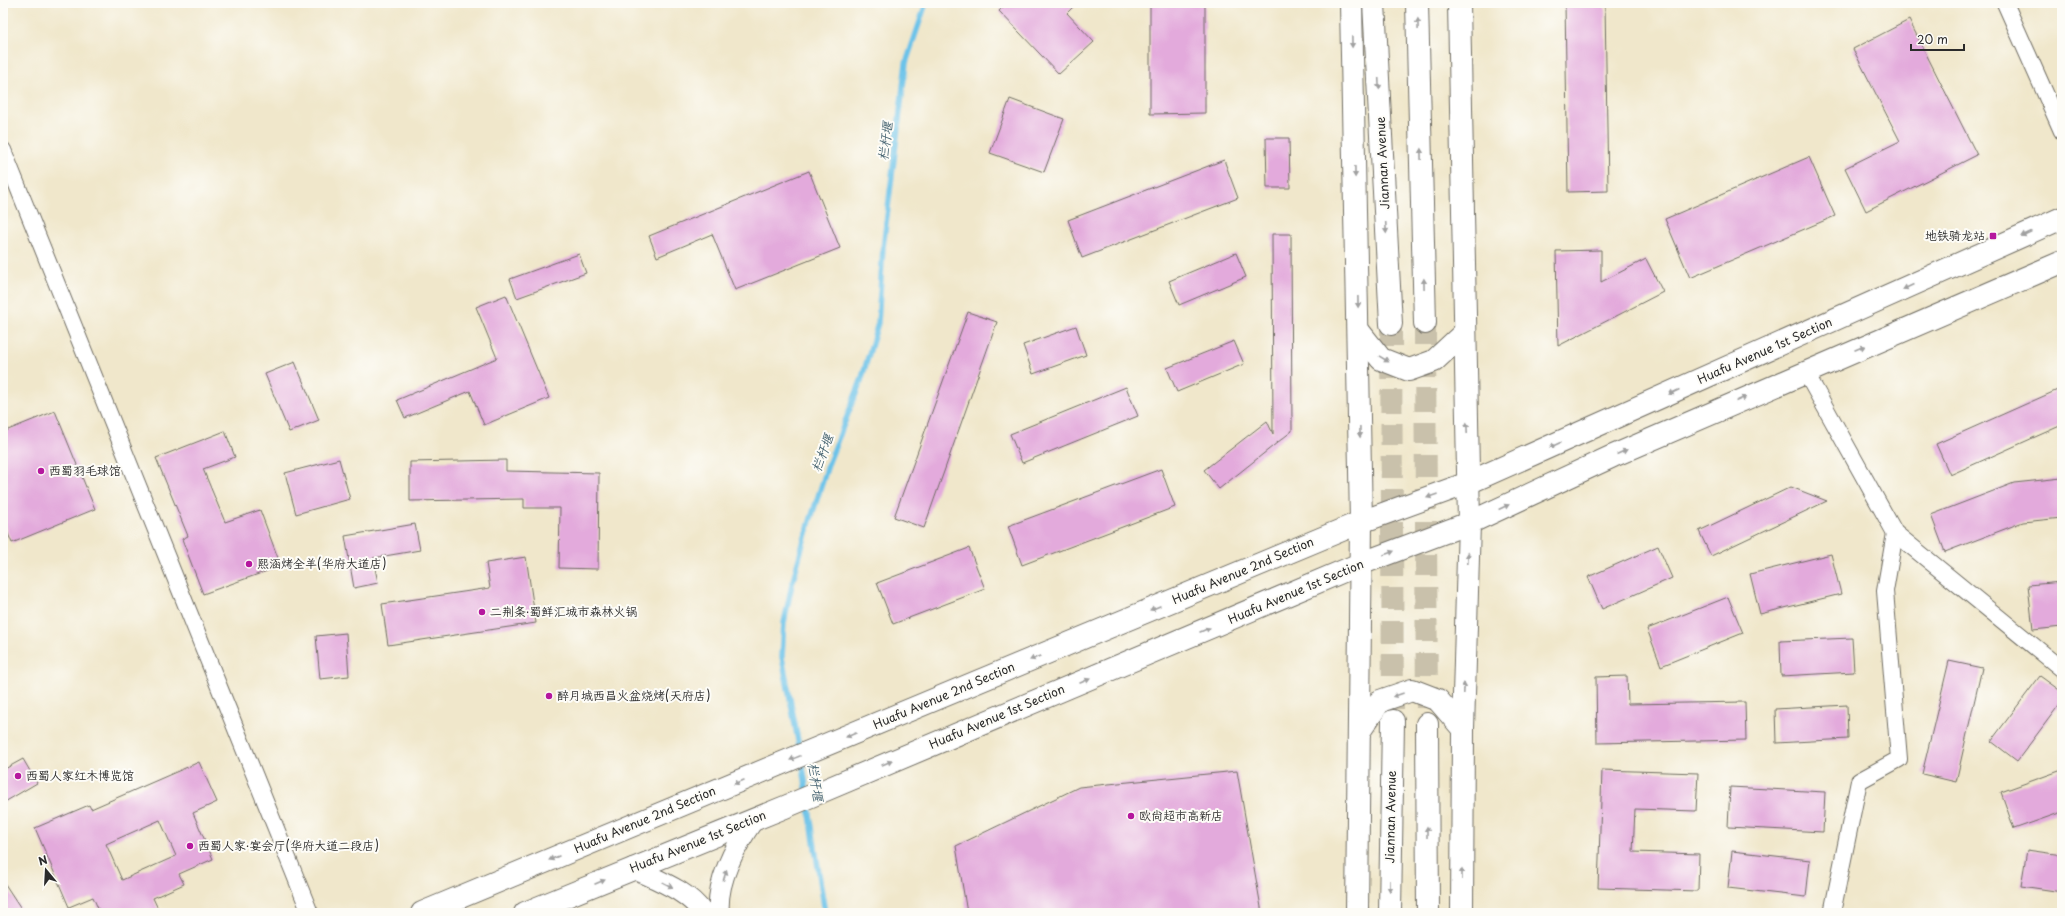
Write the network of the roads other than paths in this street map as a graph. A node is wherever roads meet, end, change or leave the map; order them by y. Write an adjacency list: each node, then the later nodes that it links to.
1 (1351, 3): 12 (main road, one-way to 12)
2 (1374, 3): 11 (main road, Jiannan Avenue, one-way to 11)
3 (1417, 3): 10 (main road, one-way to 3)
4 (1459, 3): 13 (main road)
5 (2005, 3): 6 (street)
6 (2062, 131)
7 (3, 150): 27 (street)
8 (2062, 218): 15 (main road, Huafu Avenue 1st Section, one-way to 15)
9 (2062, 262): 14 (main road, Huafu Avenue 1st Section, one-way to 9)
10 (1425, 323)
11 (1392, 324)
12 (1358, 330): 13 (main road, one-way to 13); 16 (main road, one-way to 16)
13 (1464, 333): 15 (main road, one-way to 13)
14 (1805, 371): 17 (main road, Huafu Avenue 1st Section, one-way to 14); 18 (street)
15 (1468, 483): 16 (main road, Huafu Avenue 2nd Section, one-way to 16); 17 (main road)
16 (1361, 522): 19 (main road); 28 (main road, Huafu Avenue 2nd Section, one-way to 28)
17 (1469, 524): 19 (main road, Huafu Avenue 1st Section, one-way to 17); 23 (main road, one-way to 17)
18 (1896, 533): 20 (street); 36 (street)
19 (1360, 564): 24 (main road); 25 (main road, Huafu Avenue 1st Section, one-way to 19)
20 (2062, 669)
21 (1393, 722): 33 (main road, Jiannan Avenue, one-way to 33)
22 (1427, 724): 34 (main road, one-way to 22)
23 (1463, 729): 24 (main road, one-way to 24); 35 (main road, one-way to 23)
24 (1359, 732): 32 (main road)
25 (754, 819): 26 (main road, Huafu Avenue 1st Section); 31 (street, one-way to 25)
26 (633, 868): 29 (main road, Huafu Avenue 1st Section, one-way to 26); 30 (street, one-way to 30)
27 (310, 913)
28 (422, 913)
29 (525, 913)
30 (703, 913)
31 (719, 913)
32 (1357, 913)
33 (1390, 913)
34 (1428, 913)
35 (1462, 913)
36 (1832, 913)

